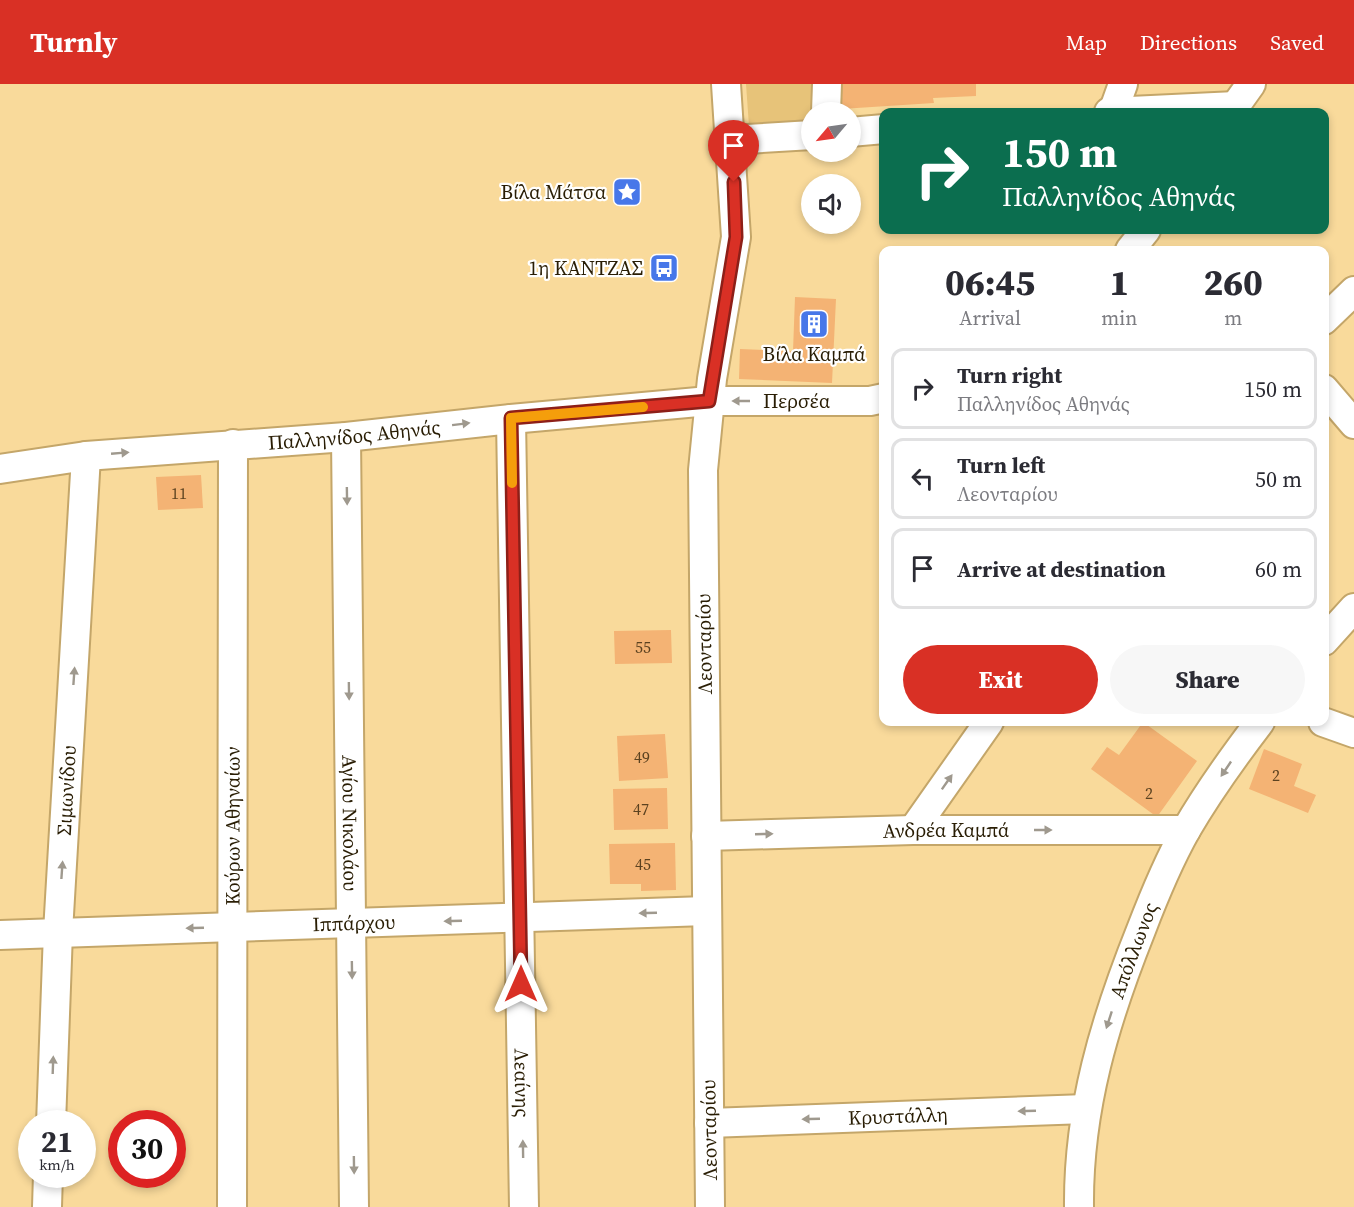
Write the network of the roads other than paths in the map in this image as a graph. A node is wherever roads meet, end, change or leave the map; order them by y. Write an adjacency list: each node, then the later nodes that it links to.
1 (726, 84): 11 (street, Λεονταρίου)
2 (827, 84): 5 (street)
3 (1123, 84): 6 (street)
4 (1240, 101): 7 (street)
5 (826, 102)
6 (1113, 108)
7 (1158, 108)
8 (879, 129): 9 (street)
9 (861, 131)
10 (801, 136): 11 (street)
11 (730, 140): 18 (street, Λεονταρίου)
12 (1143, 234): 13 (street)
13 (1133, 246)
14 (1354, 291): 15 (street)
15 (1329, 315)
16 (1329, 395): 20 (street)
17 (879, 399): 18 (street, Περσέα, one-way to 18)
18 (709, 401): 19 (street, Παλληνίδος Αθηνάς); 33 (street, Λεονταρίου)
19 (511, 418): 21 (street, Παλληνίδος Αθηνάς, one-way to 19); 35 (street, Λεαίνης)
20 (1354, 424)
21 (346, 437): 22 (street, Παλληνίδος Αθηνάς); 36 (street, Αγίου Νικολάου, one-way to 36)
22 (232, 444): 23 (street, Παλληνίδος Αθηνάς, one-way to 22); 37 (street, Κούρων Αθηναίων)
23 (86, 456): 24 (street, Παλληνίδος Αθηνάς); 38 (street, Σιμωνίδου, one-way to 23)
24 (0, 469)
25 (1354, 608): 26 (street)
26 (1329, 636)
27 (1329, 724): 30 (street)
28 (987, 726): 31 (street, one-way to 28)
29 (1257, 726): 32 (street, Απόλλωνος, one-way to 32)
30 (1354, 733)
31 (914, 830): 32 (street, Ανδρέα Καμπά, one-way to 32); 33 (street, Ανδρέα Καμπά, one-way to 31)
32 (1186, 830): 40 (street, Απόλλωνος, one-way to 40)
33 (706, 836): 34 (street, Λεονταρίου)
34 (706, 911): 35 (street, Ιππάρχου, one-way to 35); 42 (street, Λεονταρίου)
35 (520, 918): 36 (street, Ιππάρχου, one-way to 36); 47 (street, Λεαίνης, one-way to 35)
36 (351, 925): 37 (street, Ιππάρχου); 46 (street, Αγίου Νικολάου, one-way to 46)
37 (233, 927): 38 (street, Ιππάρχου, one-way to 38); 45 (street, Κούρων Αθηναίων)
38 (58, 932): 39 (street, Ιππάρχου); 41 (street, Σιμωνίδου, one-way to 38)
39 (0, 935)
40 (1086, 1109): 42 (street, Κρυστάλλη, one-way to 42); 49 (street, Απόλλωνος)
41 (52, 1110)
42 (709, 1123): 48 (street, Λεονταρίου)
43 (47, 1188): 44 (street)
44 (46, 1207)
45 (232, 1207)
46 (354, 1207)
47 (524, 1207)
48 (710, 1207)
49 (1080, 1207)

